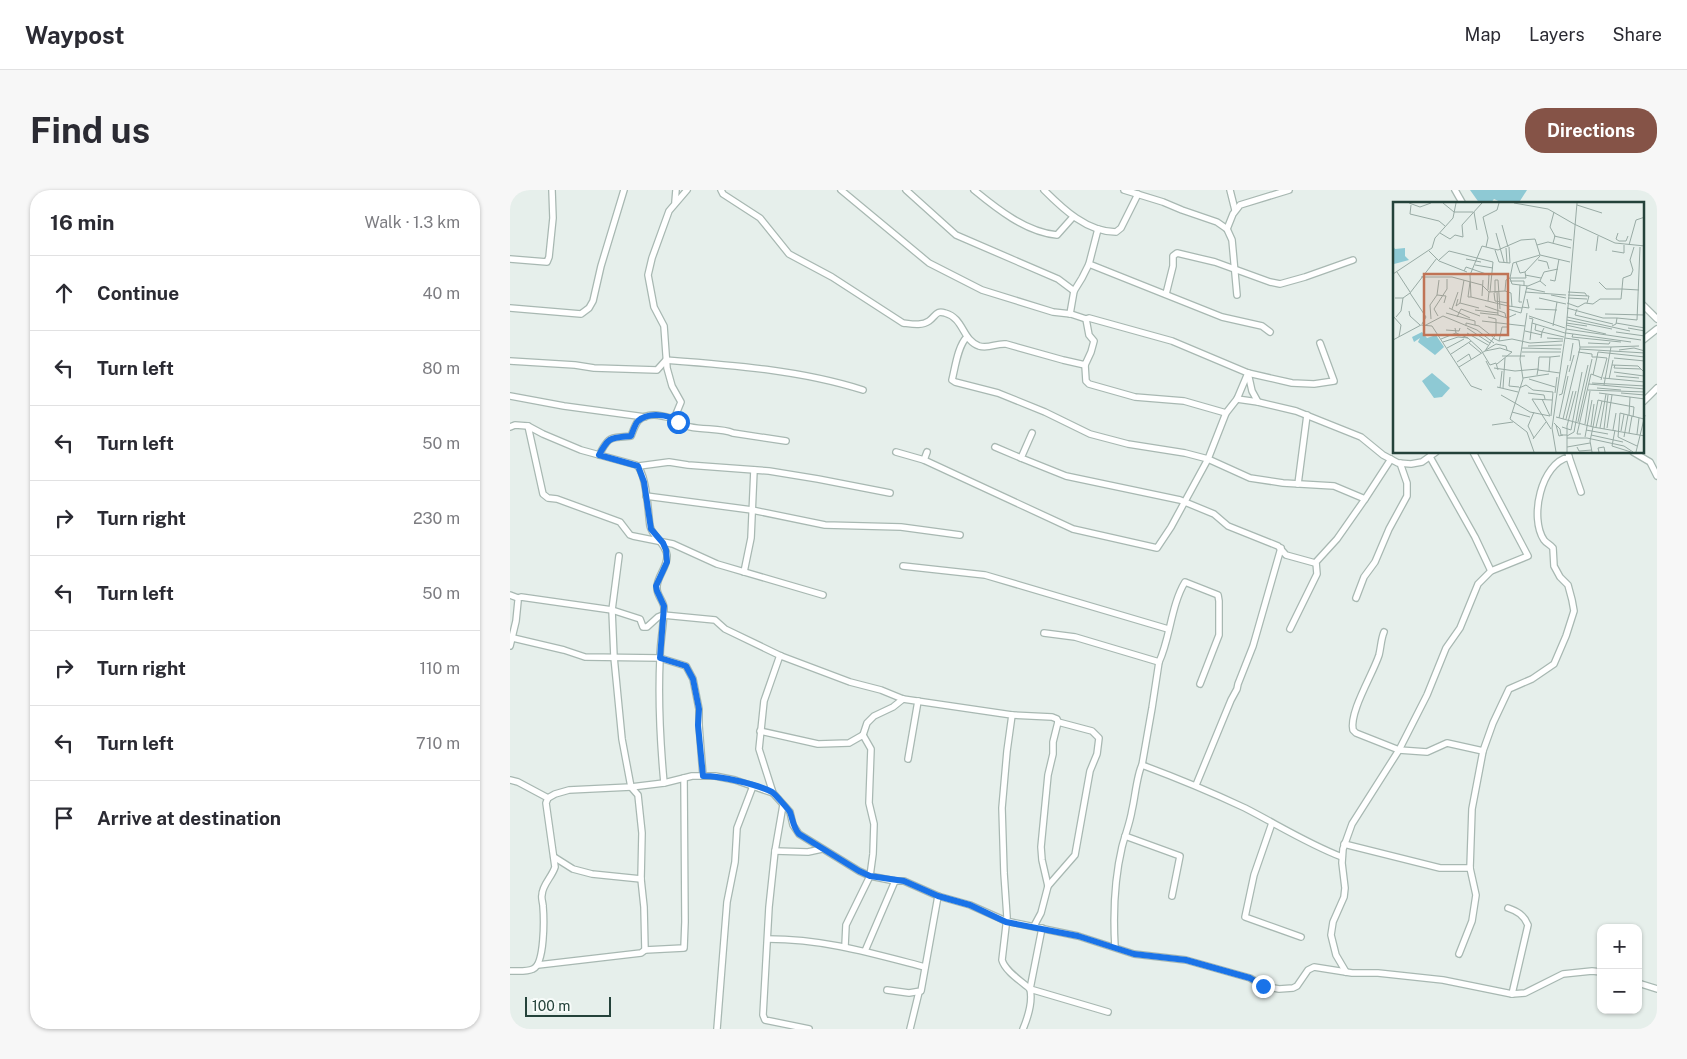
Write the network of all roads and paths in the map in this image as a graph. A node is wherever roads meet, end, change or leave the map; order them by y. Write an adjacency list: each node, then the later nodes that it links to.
1 (552, 190): 21 (street)
2 (624, 190): 29 (street)
3 (676, 190): 15 (street)
4 (687, 190): 15 (street)
5 (721, 190): 35 (street)
6 (841, 190): 30 (street)
7 (906, 190): 25 (street)
8 (974, 190): 18 (street)
9 (1044, 190): 18 (street)
10 (1124, 190): 14 (street)
11 (1230, 190): 17 (street)
12 (1289, 190): 17 (street)
13 (1455, 190): 16 (street)
14 (1138, 194): 19 (street); 20 (street)
15 (675, 202): 38 (street)
16 (1462, 202)
17 (1235, 210): 20 (street)
18 (1073, 217): 19 (street)
19 (1098, 228): 23 (street)
20 (1227, 229): 24 (street)
21 (510, 259)
22 (1353, 260): 24 (street)
23 (1089, 264): 25 (street); 26 (street)
24 (1235, 270): 26 (street); 27 (street)
25 (1074, 291): 30 (street)
26 (1166, 294): 34 (street)
27 (1237, 294)
28 (1644, 306): 32 (street)
29 (510, 308)
30 (1070, 314): 31 (street)
31 (1086, 318): 40 (street); 41 (street)
32 (1657, 319)
33 (1657, 329): 36 (street)
34 (1270, 332)
35 (967, 337): 40 (street); 66 (street)
36 (1644, 339)
37 (1320, 343): 41 (street)
38 (666, 360): 39 (street); 43 (street); 51 (street)
39 (510, 361)
40 (1085, 364): 48 (street)
41 (1248, 373): 45 (street); 47 (street)
42 (1657, 388): 46 (street)
43 (863, 390)
44 (510, 396): 50 (street)
45 (1237, 399): 47 (street); 48 (street)
46 (1644, 401)
47 (1258, 402): 49 (street)
48 (1226, 413): 66 (street)
49 (1307, 415): 67 (street); 73 (street)
50 (645, 417): 51 (street); 62 (street)
51 (674, 418): 55 (street)
52 (528, 426): 53 (street); 62 (street); 81 (street)
53 (510, 427)
54 (1032, 433): 64 (street)
55 (786, 441)
56 (995, 447): 64 (street)
57 (896, 452): 68 (street)
58 (927, 452): 68 (street)
59 (1434, 454): 65 (street)
60 (1474, 454): 86 (street)
61 (1636, 454): 72 (street)
62 (599, 455): 70 (street)
63 (1569, 455): 74 (street); 112 (street)
64 (1021, 458): 78 (street)
65 (1430, 458): 69 (street); 86 (street)
66 (1208, 459): 73 (street); 78 (street)
67 (1391, 459): 69 (street); 77 (street)
68 (924, 460): 78 (street)
69 (1400, 463): 90 (street)
70 (638, 466): 71 (street); 76 (street)
71 (754, 470): 75 (street); 79 (street)
72 (1657, 476)
73 (1298, 484): 77 (street)
74 (1581, 492)
75 (890, 493)
76 (646, 496): 79 (street); 81 (street)
77 (1365, 499): 84 (street)
78 (1184, 502): 82 (street)
79 (752, 510): 80 (street); 87 (street)
80 (960, 535)
81 (660, 541): 87 (street); 93 (street)
82 (1281, 548): 84 (street); 119 (street)
83 (619, 556): 92 (street)
84 (1316, 563): 94 (street)
85 (903, 566): 95 (street)
86 (1491, 571): 111 (street)
87 (744, 572): 89 (street)
88 (510, 595): 92 (street)
89 (823, 595)
90 (1356, 598)
91 (518, 601): 98 (street)
92 (612, 610): 93 (street); 101 (street)
93 (663, 614): 100 (street); 102 (street)
94 (1290, 628)
95 (1168, 629): 103 (street); 104 (street)
96 (1384, 632): 111 (street)
97 (1044, 633): 103 (street)
98 (513, 638): 99 (street); 101 (street)
99 (510, 646)
100 (781, 656): 105 (street); 109 (street)
101 (614, 657): 102 (street); 121 (street)
102 (660, 658): 115 (street); 118 (street)
103 (1159, 662): 114 (street)
104 (1200, 684)
105 (903, 699): 106 (street); 110 (street)
106 (918, 702): 107 (street); 113 (street)
107 (1012, 715): 108 (street); 140 (street)
108 (1058, 722): 136 (street); 136 (street)
109 (760, 731): 110 (street); 122 (street)
110 (863, 734): 133 (street)
111 (1399, 750): 112 (street); 127 (street)
112 (1483, 751): 132 (street)
113 (908, 759)
114 (1142, 765): 119 (street); 126 (street)
115 (703, 776): 116 (street); 120 (street)
116 (684, 778): 118 (street); 147 (street)
117 (510, 780): 123 (street)
118 (664, 783): 121 (street)
119 (1196, 785): 125 (street)
120 (753, 786): 122 (street); 162 (street)
121 (631, 787): 123 (street); 134 (street)
122 (773, 793): 124 (street)
123 (548, 798): 130 (street)
124 (783, 805): 128 (street); 129 (street)
125 (1272, 823): 131 (street); 143 (street)
126 (1125, 836): 138 (street); 146 (street)
127 (1344, 844): 131 (street); 132 (street)
128 (822, 849): 129 (street); 133 (street)
129 (774, 852): 144 (street)
130 (554, 857): 134 (street); 150 (street)
131 (1342, 857): 153 (street)
132 (1470, 868): 149 (street)
133 (870, 876): 135 (street); 145 (street)
134 (641, 879): 147 (street)
135 (895, 881): 137 (street); 148 (street)
136 (1048, 886): 141 (street)
137 (938, 896): 140 (street); 151 (street)
138 (1172, 896)
139 (1508, 908): 160 (street)
140 (1006, 922): 141 (street); 157 (street)
141 (1034, 926): 142 (street)
142 (1042, 928): 146 (street); 157 (street)
143 (1301, 937)
144 (768, 939): 145 (street); 163 (street)
145 (844, 946): 148 (street)
146 (1115, 948): 153 (street)
147 (646, 950): 150 (street)
148 (865, 951): 151 (street)
149 (1459, 954)
150 (538, 965): 152 (street)
151 (925, 967): 159 (street)
152 (510, 971)
153 (1346, 972): 160 (street)
154 (1597, 972): 160 (street)
155 (1642, 984): 156 (street)
156 (1657, 988)
157 (1030, 989): 161 (street); 165 (street)
158 (887, 990): 159 (street)
159 (919, 992): 164 (street)
160 (1512, 994)
161 (1108, 1012)
162 (717, 1029)
163 (809, 1029)
164 (910, 1029)
165 (1023, 1029)

